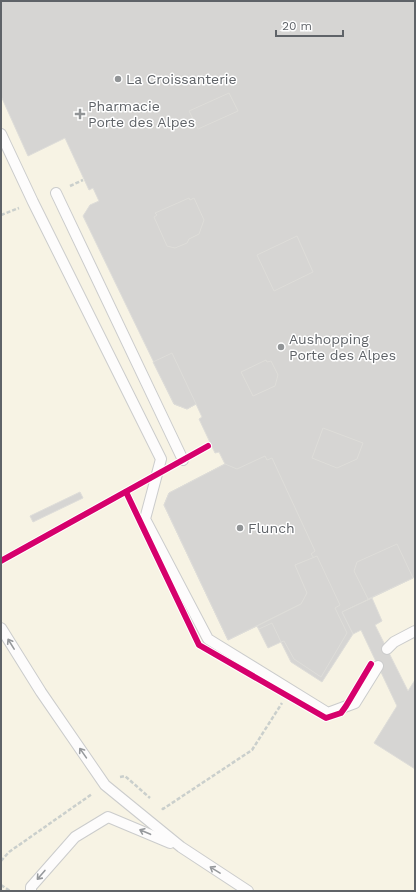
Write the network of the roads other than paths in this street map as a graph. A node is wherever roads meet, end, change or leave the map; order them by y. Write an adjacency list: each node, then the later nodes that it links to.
1 (1, 134): 4 (lane)
2 (1, 139): 4 (lane)
3 (56, 193): 5 (lane)
4 (33, 202): 9 (lane)
5 (183, 460)
6 (1, 628): 10 (lane, one-way to 6)
7 (415, 631): 8 (lane)
8 (387, 650)
9 (378, 666)
10 (181, 847): 11 (lane, one-way to 11); 12 (lane, one-way to 10)
11 (31, 891)
12 (248, 891)

